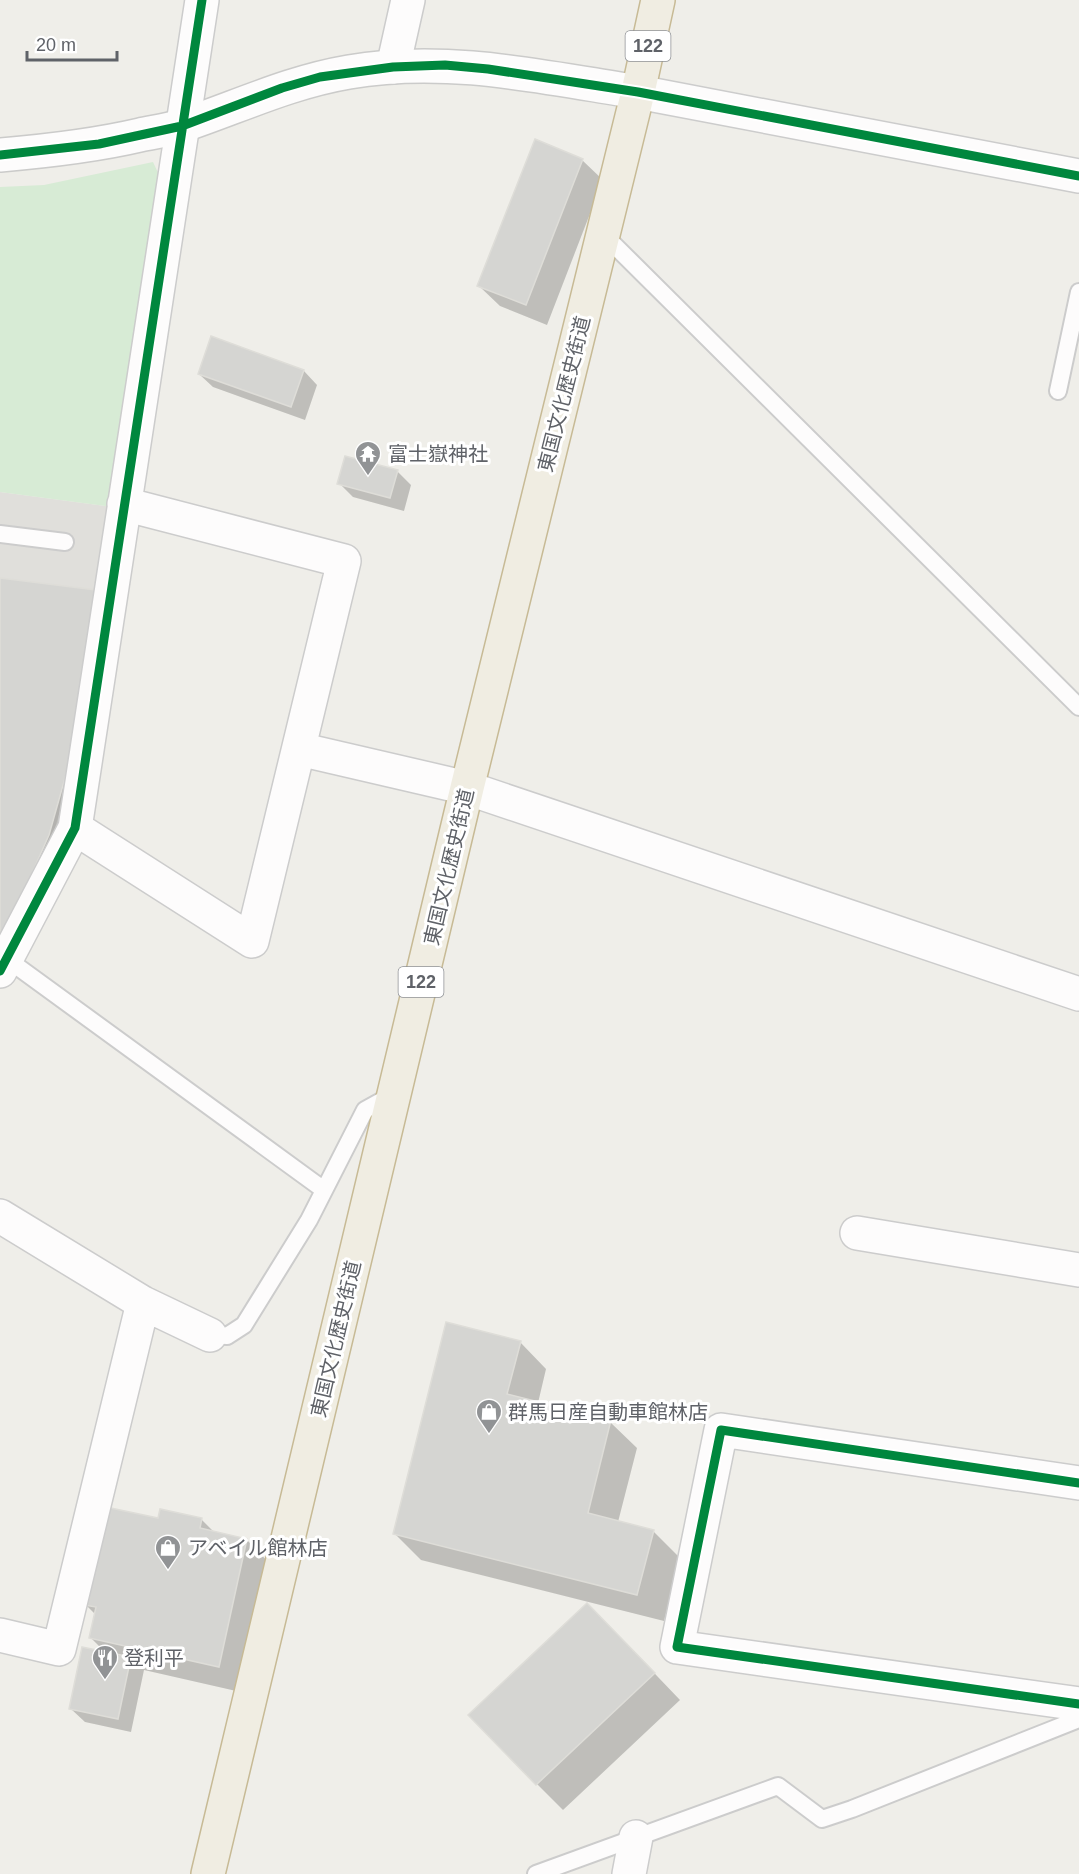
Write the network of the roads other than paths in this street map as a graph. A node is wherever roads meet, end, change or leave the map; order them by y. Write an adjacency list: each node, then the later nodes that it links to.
1 (202, 0): 6 (street)
2 (408, 0): 4 (street)
3 (658, 0): 5 (highway, 東国文化歴史街道 / 122)
4 (393, 67): 5 (street); 6 (street)
5 (638, 92): 8 (street); 9 (highway, 東国文化歴史街道 / 122)
6 (182, 126): 7 (street); 12 (street)
7 (0, 155)
8 (1079, 177)
9 (603, 234): 15 (lane); 17 (highway, 東国文化歴史街道 / 122)
10 (1079, 292): 11 (lane)
11 (1058, 392)
12 (124, 504): 16 (street); 18 (street)
13 (0, 534): 14 (lane)
14 (66, 542)
15 (1079, 707)
16 (298, 749): 17 (street); 18 (street)
17 (467, 788): 20 (street); 21 (highway, 東国文化歴史街道 / 122)
18 (75, 828): 19 (street)
19 (3, 965): 22 (lane)
20 (1079, 994)
21 (395, 1094): 22 (lane); 33 (highway, 東国文化歴史街道 / 122)
22 (324, 1190): 27 (lane)
23 (0, 1216): 26 (street)
24 (857, 1233): 25 (street)
25 (1079, 1270)
26 (143, 1304): 27 (street); 29 (street)
27 (210, 1335)
28 (1079, 1483): 30 (street)
29 (0, 1635)
30 (1079, 1704)
31 (1079, 1719): 32 (lane)
32 (636, 1837): 34 (lane); 35 (street)
33 (208, 1874)
34 (536, 1874)
35 (629, 1874)

